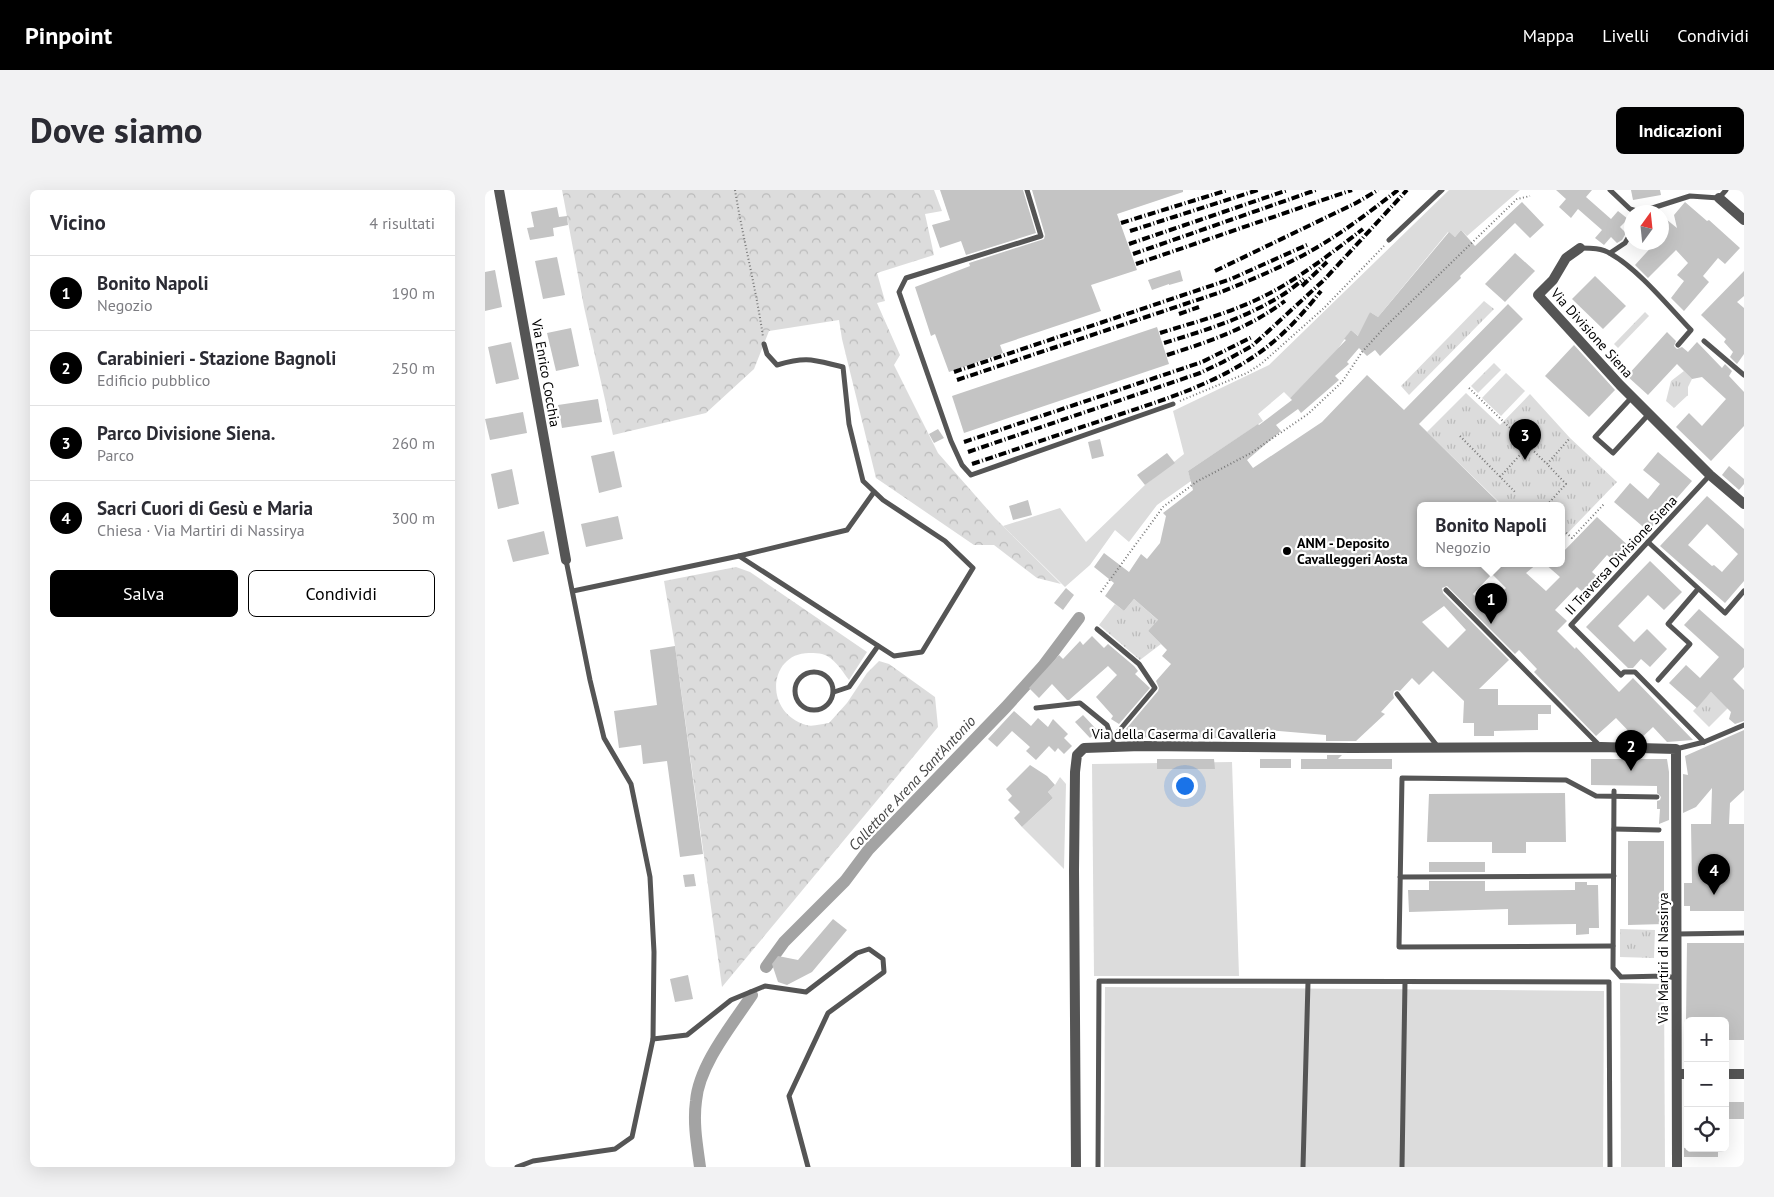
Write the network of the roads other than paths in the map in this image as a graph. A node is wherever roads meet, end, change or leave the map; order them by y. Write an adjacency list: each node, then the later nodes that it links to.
1 (499, 190): 25 (street, Via Enrico Cocchia)
2 (1027, 190): 18 (lane)
3 (1442, 190): 9 (lane)
4 (1610, 190): 6 (lane)
5 (1723, 194): 7 (lane); 8 (street)
6 (1626, 205)
7 (1662, 205)
8 (1744, 220)
9 (1389, 240)
10 (1624, 244): 12 (lane)
11 (1580, 248): 12 (lane, Via Divisione Siena); 17 (street, Via Divisione Siena)
12 (1610, 253): 15 (lane, Via Divisione Siena)
13 (1704, 341): 16 (lane)
14 (764, 344): 21 (lane)
15 (1678, 345)
16 (1744, 375)
17 (1632, 397): 19 (street, Via Divisione Siena); 19 (lane)
18 (1173, 404)
19 (1649, 414): 20 (street, Via Divisione Siena)
20 (1710, 475): 22 (street, Via Divisione Siena); 23 (lane, II Traversa Divisione Siena)
21 (874, 492): 24 (lane); 31 (lane)
22 (1744, 504)
23 (1647, 542): 26 (lane); 38 (lane, II Traversa Divisione Siena)
24 (739, 556): 28 (lane); 31 (lane)
25 (566, 560): 28 (lane)
26 (1698, 589): 29 (lane); 32 (lane)
27 (1446, 590): 39 (lane)
28 (573, 591): 54 (lane)
29 (1744, 591)
30 (1097, 630): 37 (lane)
31 (878, 646): 33 (lane)
32 (1658, 680)
33 (834, 692): 33 (lane)
34 (1397, 694): 40 (lane)
35 (1036, 708): 37 (lane)
36 (1744, 725): 38 (lane)
37 (1114, 742): 40 (street, Via della Caserma di Cavalleria); 60 (street, Via della Caserma di Cavalleria)
38 (1705, 742): 41 (lane)
39 (1601, 747): 40 (street, Via della Caserma di Cavalleria); 41 (street, Via della Caserma di Cavalleria)
40 (1439, 748)
41 (1676, 749): 49 (street, Via Martiri di Nassirya)
42 (1614, 794): 43 (lane); 44 (lane); 47 (lane)
43 (1657, 797)
44 (1614, 829): 45 (lane); 46 (lane)
45 (1659, 830)
46 (1614, 876): 47 (lane); 50 (lane)
47 (1400, 877): 50 (lane)
48 (1744, 933): 49 (lane)
49 (1677, 934): 51 (street, Via Martiri di Nassirya)
50 (1613, 946): 51 (lane)
51 (1677, 978): 55 (street, Via Martiri di Nassirya)
52 (1308, 982): 53 (lane); 61 (lane); 62 (lane)
53 (1405, 982): 63 (lane); 64 (lane)
54 (653, 1039): 58 (lane); 59 (lane)
55 (1683, 1074): 65 (street, Via Martiri di Nassirya)
56 (1729, 1074): 57 (street)
57 (1744, 1074)
58 (517, 1167)
59 (808, 1167)
60 (1076, 1167)
61 (1098, 1167)
62 (1303, 1167)
63 (1402, 1167)
64 (1610, 1167)
65 (1677, 1167)

